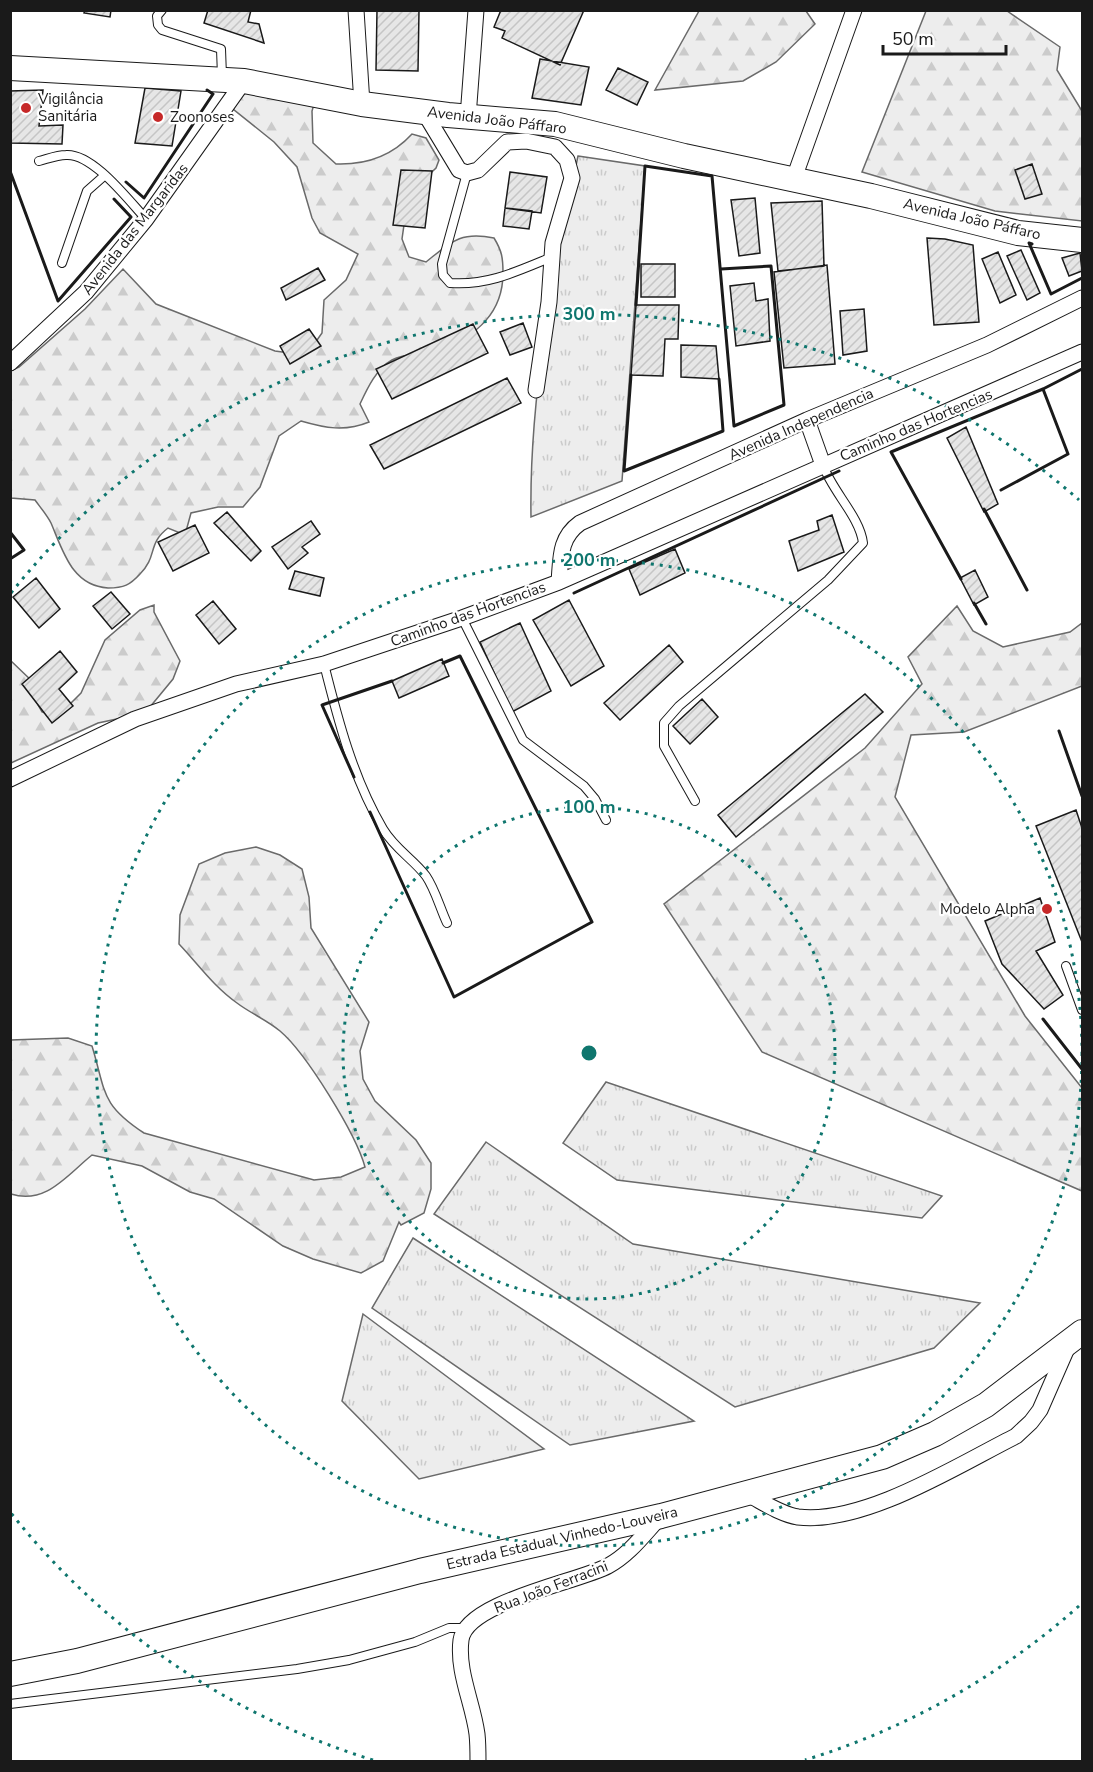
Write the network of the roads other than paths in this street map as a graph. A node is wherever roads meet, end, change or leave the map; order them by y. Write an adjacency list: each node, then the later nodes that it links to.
1 (162, 10): 6 (lane)
2 (356, 10): 7 (street)
3 (476, 10): 9 (street)
4 (854, 10): 13 (street)
5 (10, 68): 6 (main road, Avenida João Páffaro)
6 (233, 81): 7 (main road, Avenida João Páffaro); 14 (street, Avenida das Margaridas)
7 (362, 104): 8 (main road, Avenida João Páffaro)
8 (424, 112): 9 (main road, Avenida João Páffaro); 11 (street)
9 (468, 117): 13 (main road, Avenida João Páffaro)
10 (39, 161): 12 (lane)
11 (467, 173): 16 (street); 16 (lane)
12 (104, 176): 14 (lane); 17 (lane)
13 (793, 181): 15 (main road, Avenida João Páffaro)
14 (146, 219): 20 (street, Avenida das Margaridas)
15 (1083, 240)
16 (552, 257): 21 (street)
17 (62, 263)
18 (1083, 297): 22 (street, Avenida Independencia)
19 (1083, 352): 23 (street, Caminho das Hortencias)
20 (10, 363)
21 (536, 390)
22 (807, 420): 23 (street); 24 (street, Avenida Independencia)
23 (823, 465): 24 (street, Caminho das Hortencias); 28 (lane)
24 (559, 582): 25 (street, Caminho das Hortencias)
25 (462, 618): 26 (street, Caminho das Hortencias); 29 (lane)
26 (324, 664): 27 (street, Caminho das Hortencias); 30 (lane)
27 (10, 779)
28 (695, 801)
29 (606, 820)
30 (447, 923)
31 (1066, 966): 32 (lane)
32 (1083, 1010)
33 (1076, 1338): 34 (main road, Estrada Estadual Vinhedo-Louveira); 34 (street)
34 (747, 1494): 35 (main road, Estrada Estadual Vinhedo-Louveira)
35 (661, 1516): 36 (street, Rua João Ferracini); 37 (main road, Estrada Estadual Vinhedo-Louveira)
36 (466, 1628): 38 (lane); 39 (street)
37 (10, 1674)
38 (10, 1704)
39 (478, 1761)

